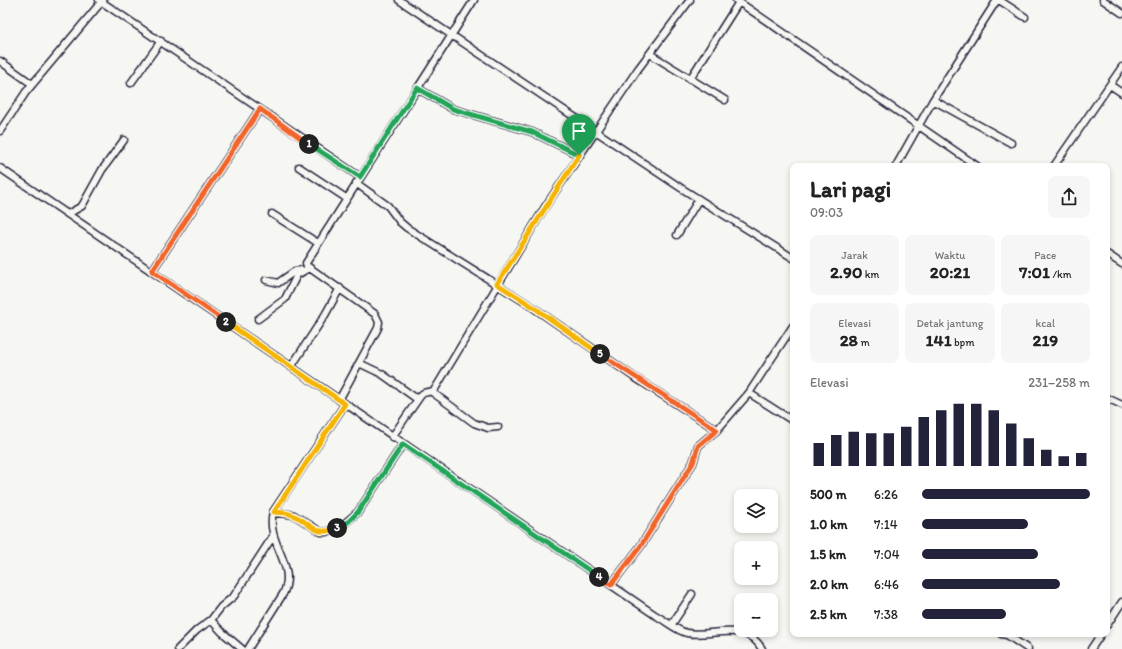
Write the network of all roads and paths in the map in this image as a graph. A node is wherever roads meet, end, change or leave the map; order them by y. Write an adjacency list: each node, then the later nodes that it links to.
1 (399, 0): 10 (street)
2 (474, 0): 10 (street)
3 (690, 0): 12 (street)
4 (998, 0): 9 (street); 22 (street)
5 (1103, 0): 8 (street)
6 (101, 1): 11 (street); 17 (street)
7 (738, 1): 15 (street); 24 (street)
8 (1122, 13)
9 (1025, 17)
10 (452, 34): 19 (street); 25 (street)
11 (161, 41): 16 (street); 23 (street)
12 (650, 54): 15 (street); 25 (street)
13 (0, 61): 17 (street)
14 (1122, 67): 18 (street)
15 (690, 79): 21 (street)
16 (131, 83)
17 (32, 84): 26 (street)
18 (1110, 85): 20 (street); 32 (street)
19 (417, 88): 29 (street); 35 (street)
20 (1122, 93)
21 (725, 100)
22 (933, 100): 24 (street); 28 (street)
23 (260, 109): 35 (street); 47 (street)
24 (920, 126): 30 (street); 31 (street)
25 (596, 130): 29 (street); 37 (street)
26 (0, 131)
27 (124, 140): 38 (street)
28 (1011, 143)
29 (579, 155): 49 (street)
30 (898, 163)
31 (973, 163)
32 (1056, 163)
33 (298, 167): 36 (street)
34 (0, 168): 38 (street)
35 (358, 180): 36 (street); 49 (street)
36 (346, 198): 41 (street)
37 (699, 200): 40 (street); 42 (street)
38 (68, 214): 47 (street)
39 (272, 214): 41 (street)
40 (677, 235)
41 (318, 243): 45 (street)
42 (790, 256)
43 (1110, 256): 44 (street)
44 (1122, 264)
45 (309, 268): 46 (street); 50 (street)
46 (302, 270): 48 (street); 51 (street)
47 (152, 271): 54 (street)
48 (266, 280)
49 (497, 284): 55 (street); 64 (street)
50 (340, 288): 53 (street); 54 (street)
51 (258, 319)
52 (790, 331): 56 (street)
53 (359, 362): 57 (street); 59 (street)
54 (290, 367): 59 (street)
55 (432, 392): 57 (street); 63 (street)
56 (749, 393): 62 (street); 64 (street)
57 (417, 399): 65 (street)
58 (1110, 399): 61 (street)
59 (339, 400): 60 (street)
60 (345, 404): 65 (street); 67 (street)
61 (1122, 404)
62 (790, 419)
63 (498, 427)
64 (717, 430): 69 (street)
65 (392, 437): 66 (street)
66 (403, 444): 67 (street); 69 (street)
67 (274, 512): 68 (street)
68 (274, 536): 72 (street); 79 (street)
69 (611, 585): 74 (street)
70 (692, 594): 74 (street)
71 (1122, 602): 73 (street)
72 (211, 620): 77 (street); 78 (street)
73 (1110, 620)
74 (672, 624): 80 (street)
75 (1010, 637): 81 (street)
76 (1099, 637): 82 (street)
77 (178, 649)
78 (242, 649)
79 (248, 649)
80 (762, 649)
81 (1028, 649)
82 (1091, 649)

